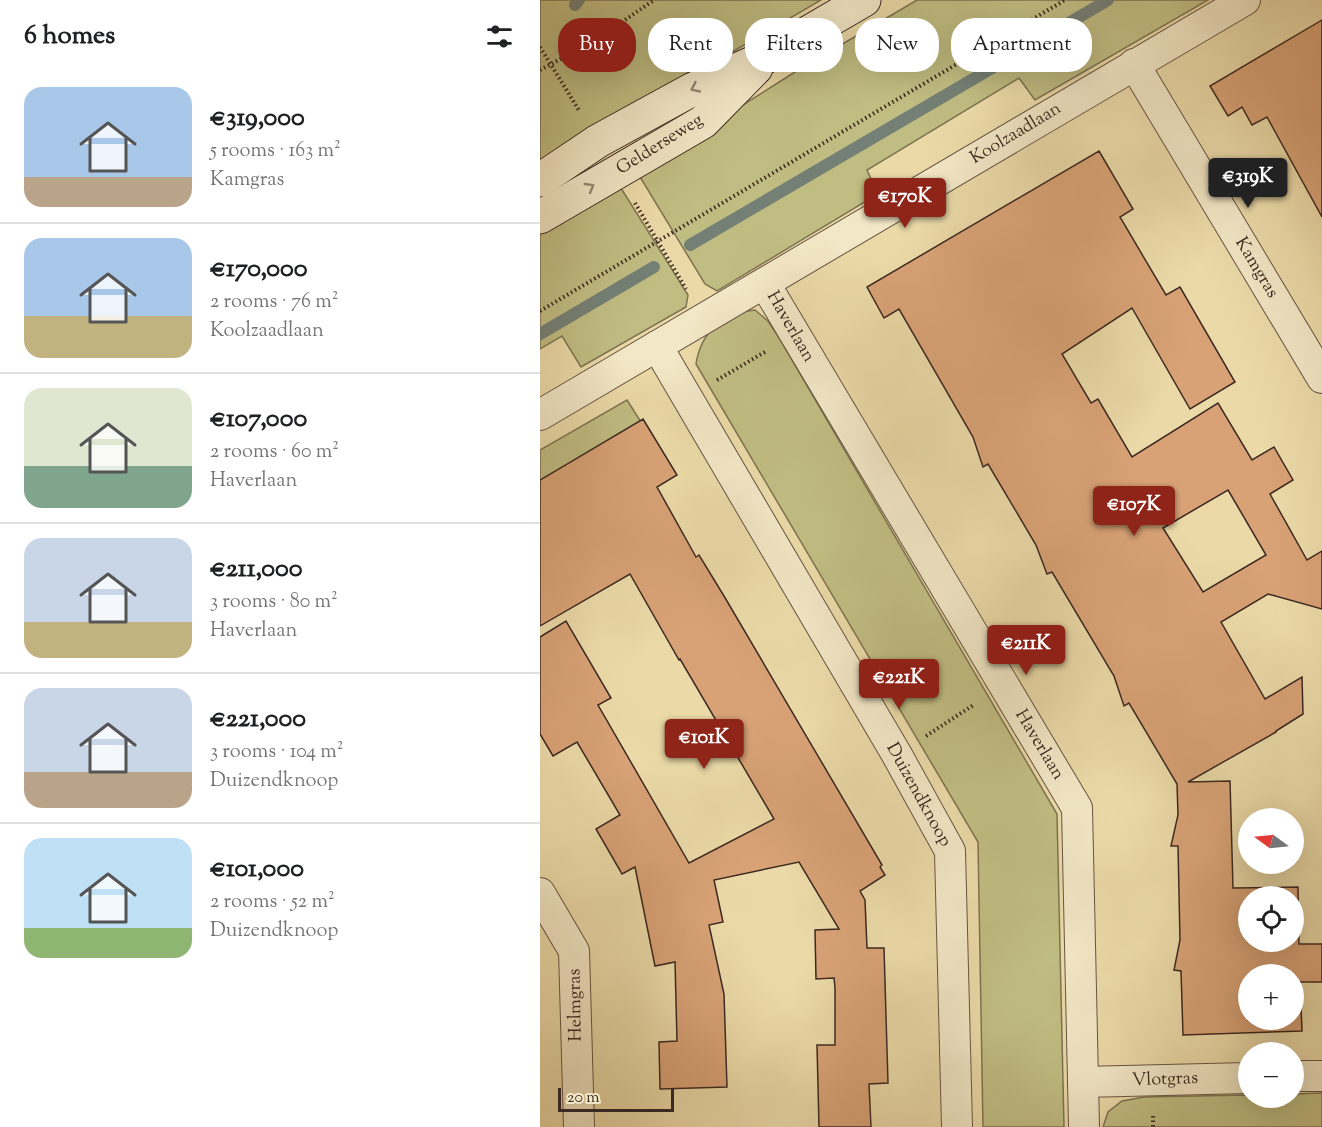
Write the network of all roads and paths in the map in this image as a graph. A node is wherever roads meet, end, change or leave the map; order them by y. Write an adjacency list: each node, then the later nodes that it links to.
1 (654, 0): 8 (path)
2 (864, 0): 5 (street, Gelderseweg)
3 (1065, 0): 12 (path)
4 (1245, 0): 6 (street, Koolzaadlaan)
5 (833, 18)
6 (1134, 64): 13 (street, Koolzaadlaan); 18 (street, Kamgras)
7 (745, 66): 10 (street, Gelderseweg, one-way to 10)
8 (540, 70)
9 (752, 72): 11 (street, Gelderseweg, one-way to 9)
10 (540, 180)
11 (540, 217)
12 (658, 241): 14 (path); 15 (path)
13 (765, 284): 15 (street, Koolzaadlaan); 16 (street, Haverlaan)
14 (540, 310)
15 (703, 318): 17 (street, Koolzaadlaan)
16 (794, 335): 19 (path); 21 (street, Haverlaan)
17 (657, 346): 19 (street, Duizendknoop); 20 (street, Koolzaadlaan)
18 (1322, 378)
19 (688, 398): 22 (street, Duizendknoop)
20 (540, 415)
21 (1003, 685): 22 (path); 27 (street, Haverlaan)
22 (897, 755): 29 (street, Duizendknoop)
23 (540, 893): 28 (street, Helmgras)
24 (1304, 1076): 25 (street)
25 (1322, 1076)
26 (1238, 1078): 27 (street, Vlotgras)
27 (1083, 1082): 30 (street, Haverlaan)
28 (579, 1127)
29 (957, 1127)
30 (1084, 1127)

